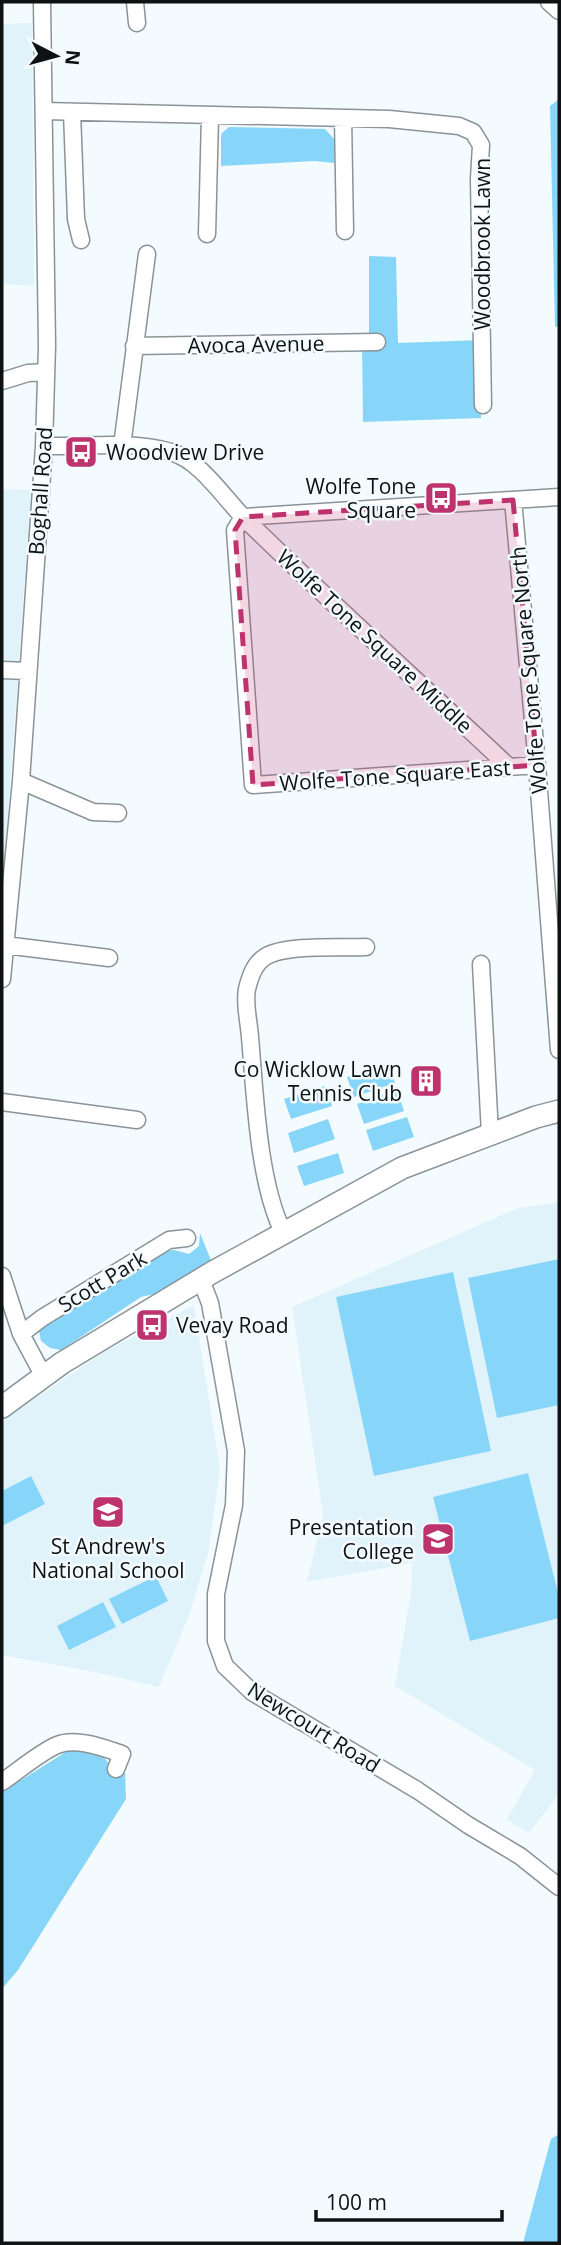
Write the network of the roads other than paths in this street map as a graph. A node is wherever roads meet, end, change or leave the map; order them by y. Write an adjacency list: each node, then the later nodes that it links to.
1 (43, 2): 6 (street, Boghall Road)
2 (135, 2): 5 (street)
3 (549, 2): 4 (street)
4 (559, 11)
5 (137, 23)
6 (44, 111): 7 (street, Woodbrook Lawn); 16 (street, Boghall Road)
7 (72, 112): 8 (street, Woodbrook Lawn); 12 (street)
8 (209, 117): 9 (street, Woodbrook Lawn); 11 (street)
9 (343, 118): 10 (street); 18 (street, Woodbrook Lawn)
10 (345, 231)
11 (207, 234)
12 (81, 240)
13 (146, 254): 15 (street)
14 (377, 342): 15 (street, Avoca Avenue)
15 (134, 346): 20 (street)
16 (46, 372): 17 (street); 19 (street, Boghall Road)
17 (2, 381)
18 (483, 405)
19 (44, 446): 20 (street); 25 (street, Boghall Road)
20 (122, 446): 23 (street, Wolfe Tone Square Middle)
21 (559, 497): 22 (street)
22 (513, 500): 23 (street); 26 (street, Wolfe Tone Square North)
23 (239, 523): 27 (street, Wolfe Tone Square Middle); 27 (street, Wolfe Tone Square East)
24 (2, 670): 25 (street)
25 (28, 671): 28 (street, Boghall Road)
26 (537, 765): 27 (street, Wolfe Tone Square East); 35 (street, Wolfe Tone Square North)
27 (508, 766)
28 (21, 781): 29 (street); 30 (street, Boghall Road)
29 (118, 813)
30 (5, 945): 32 (street); 34 (street, Boghall Road)
31 (366, 947): 40 (street)
32 (110, 958)
33 (481, 964): 39 (street)
34 (2, 979)
35 (559, 1050)
36 (2, 1102): 38 (street)
37 (559, 1111): 39 (main road)
38 (137, 1120)
39 (490, 1134): 40 (main road)
40 (283, 1232): 43 (main road)
41 (187, 1238): 44 (street, Scott Park)
42 (2, 1276): 44 (street)
43 (201, 1280): 45 (main road); 49 (street, Newcourt Road)
44 (21, 1334): 45 (street)
45 (43, 1375): 46 (main road)
46 (2, 1407)
47 (116, 1769): 48 (street)
48 (2, 1782)
49 (559, 1887)

